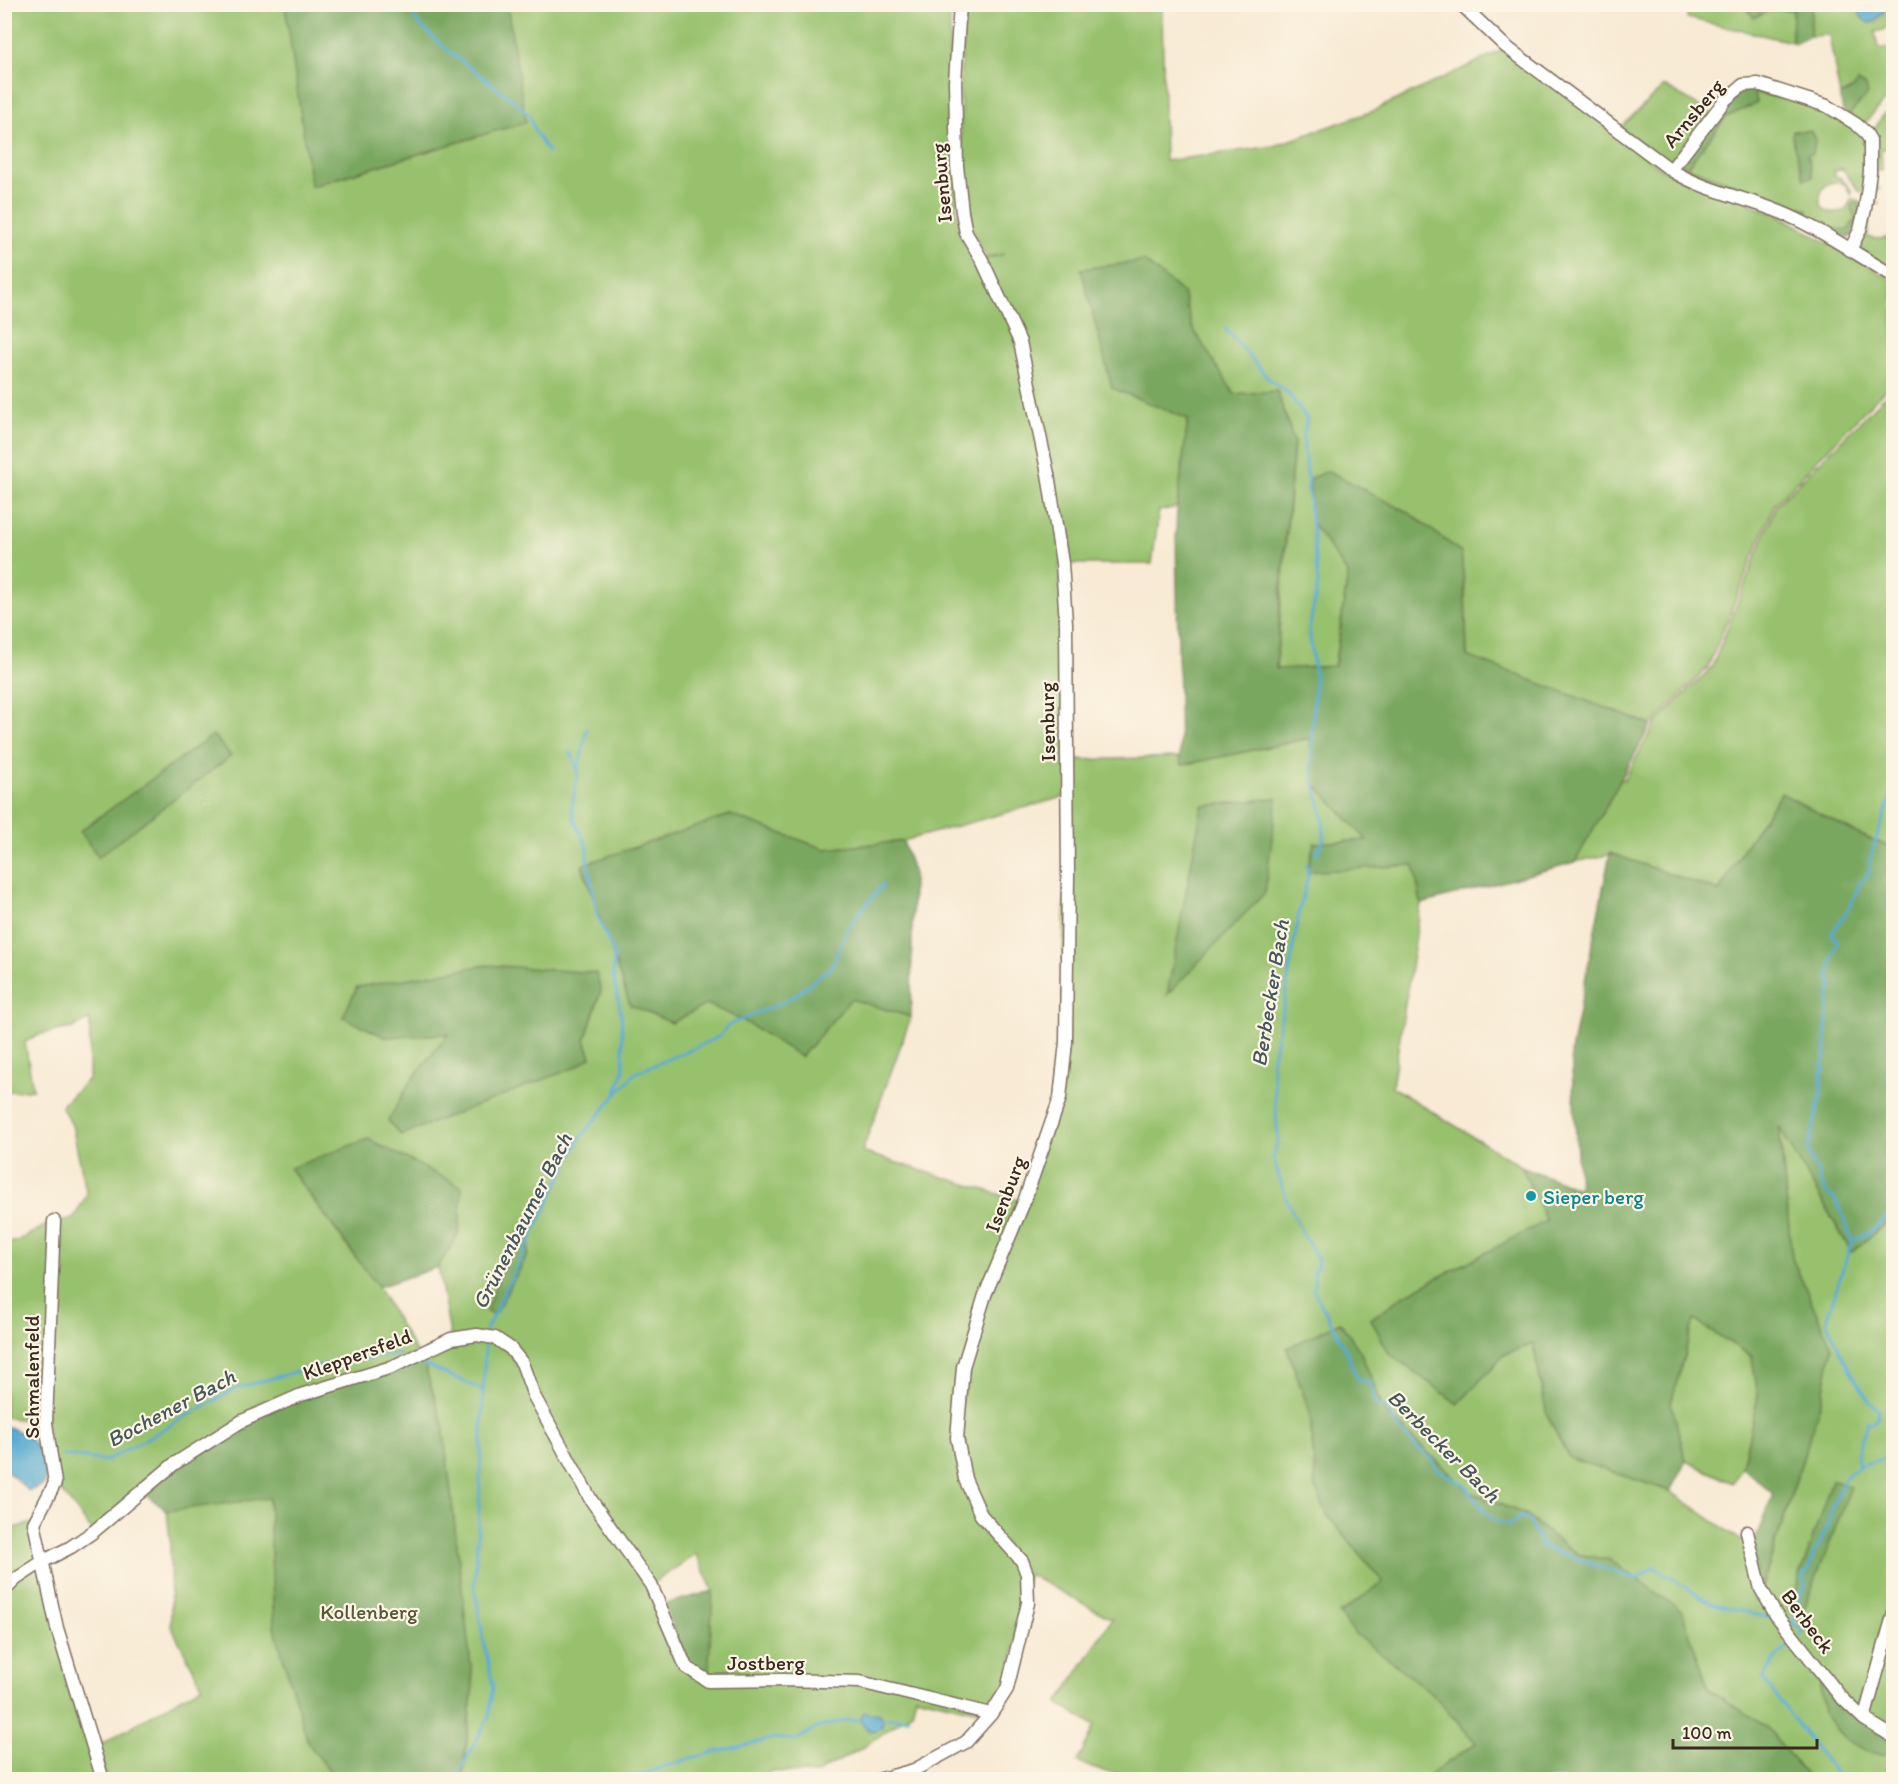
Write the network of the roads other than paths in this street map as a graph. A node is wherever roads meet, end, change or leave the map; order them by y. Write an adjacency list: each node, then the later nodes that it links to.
1 (960, 4): 12 (street, Isenburg)
2 (1461, 4): 3 (street)
3 (1671, 170): 4 (street); 4 (street, Arnsberg)
4 (1850, 250): 5 (street)
5 (1893, 276)
6 (54, 1221): 9 (street, Schmalenfeld)
7 (1748, 1532): 13 (street, Berbeck)
8 (619, 1540): 9 (street, Kleppersfeld); 12 (street, Jostberg)
9 (42, 1562): 10 (street, Kleppersfeld); 15 (street)
10 (4, 1591)
11 (1893, 1612): 13 (street)
12 (991, 1714): 16 (street)
13 (1864, 1719): 14 (street, Berbeck)
14 (1893, 1737)
15 (104, 1779)
16 (878, 1779)

